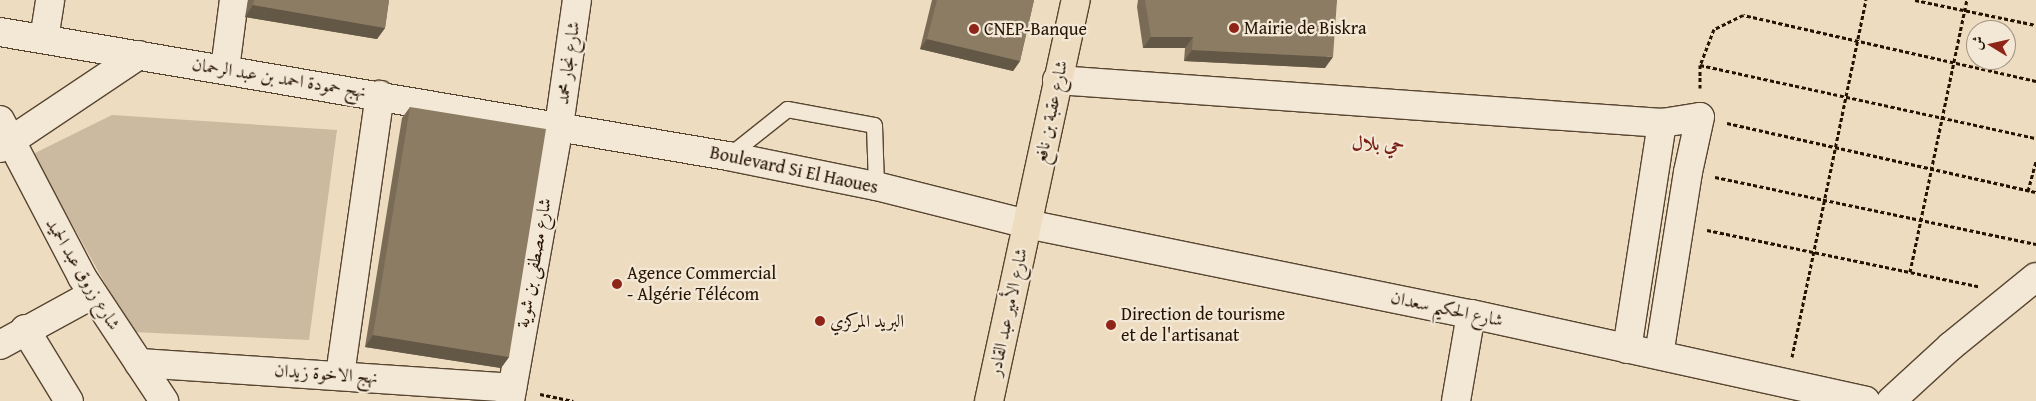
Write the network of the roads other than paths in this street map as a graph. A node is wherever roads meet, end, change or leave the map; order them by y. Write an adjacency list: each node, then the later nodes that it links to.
1 (50, 0): 6 (street)
2 (234, 0): 8 (street)
3 (577, 0): 12 (street, شارع نجار محمد)
4 (1076, 0): 9 (main road, شارع عقبة بن نافع)
5 (0, 32): 6 (street, نهج حمودة احمد بن عبد الرحمان)
6 (44, 39): 7 (street, نهج حمودة احمد بن عبد الرحمان)
7 (139, 55): 8 (street, نهج حمودة احمد بن عبد الرحمان); 13 (street)
8 (225, 69): 10 (street, نهج حمودة احمد بن عبد الرحمان)
9 (1057, 80): 11 (street); 16 (main road, شارع عقبة بن نافع)
10 (380, 95): 12 (street, نهج حمودة احمد بن عبد الرحمان); 25 (street)
11 (1662, 123): 22 (street); 23 (street)
12 (559, 126): 14 (street, Boulevard Si El Haoues); 26 (street, شارع مصطفى بن شوية)
13 (4, 136): 18 (street, شارع زروق عبد الحميد)
14 (728, 156): 15 (street, Boulevard Si El Haoues); 15 (lane)
15 (876, 186): 16 (street, Boulevard Si El Haoues)
16 (1027, 224): 19 (street, شارع الحكيم سعدان); 29 (main road, شارع الأمير عبد القادر)
17 (2036, 277): 32 (street)
18 (93, 294): 20 (street); 24 (street, شارع زروق عبد الحميد)
19 (1471, 314): 22 (street, شارع الحكيم سعدان); 30 (street)
20 (25, 328): 21 (street); 27 (street)
21 (0, 345)
22 (1627, 349): 23 (street, شارع الحكيم سعدان)
23 (1659, 355): 31 (street, شارع الحكيم سعدان)
24 (139, 364): 25 (street, نهج الاخوة زيدان); 28 (street, شارع زروق عبد الحميد)
25 (340, 375): 26 (street, نهج الاخوة زيدان)
26 (505, 397)
27 (69, 401)
28 (164, 401)
29 (989, 401)
30 (1456, 401)
31 (1866, 401)
32 (1891, 401)

